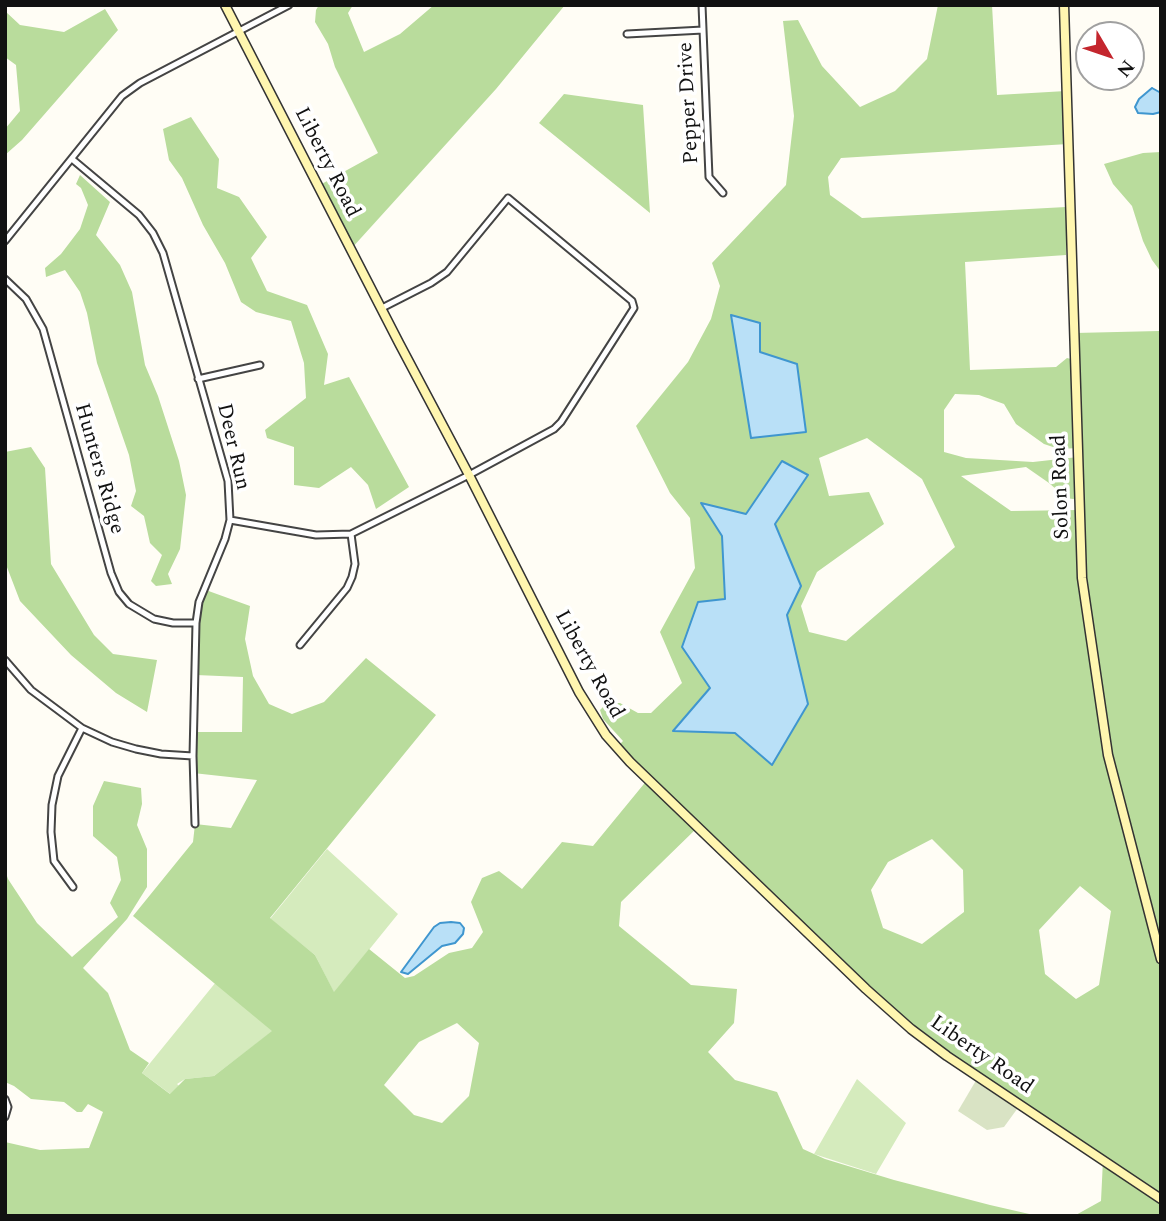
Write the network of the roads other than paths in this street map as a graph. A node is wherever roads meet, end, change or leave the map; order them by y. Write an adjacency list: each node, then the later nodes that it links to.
1 (225, 5): 6 (street, Liberty Road)
2 (289, 5): 6 (street)
3 (702, 5): 5 (street, Pepper Drive)
4 (1064, 5): 25 (street, Solon Road)
5 (703, 30): 7 (street); 9 (street, Pepper Drive)
6 (239, 32): 8 (street); 12 (street, Liberty Road)
7 (627, 34)
8 (72, 159): 10 (street); 14 (street, Deer Run)
9 (723, 193)
10 (5, 241)
11 (5, 279): 18 (street, Hunters Ridge)
12 (382, 308): 15 (street, Liberty Road); 15 (street)
13 (260, 365): 14 (street)
14 (198, 379): 16 (street, Deer Run)
15 (469, 474): 17 (street); 28 (street, Liberty Road)
16 (230, 520): 17 (street); 18 (street, Deer Run)
17 (351, 534): 19 (street)
18 (196, 623): 22 (street, Deer Run)
19 (300, 645)
20 (5, 660): 21 (street)
21 (82, 728): 22 (street); 24 (street)
22 (193, 755): 23 (street, Deer Run)
23 (195, 824)
24 (73, 887)
25 (1161, 960)
26 (5, 1099): 27 (street)
27 (5, 1117)
28 (1161, 1199)

